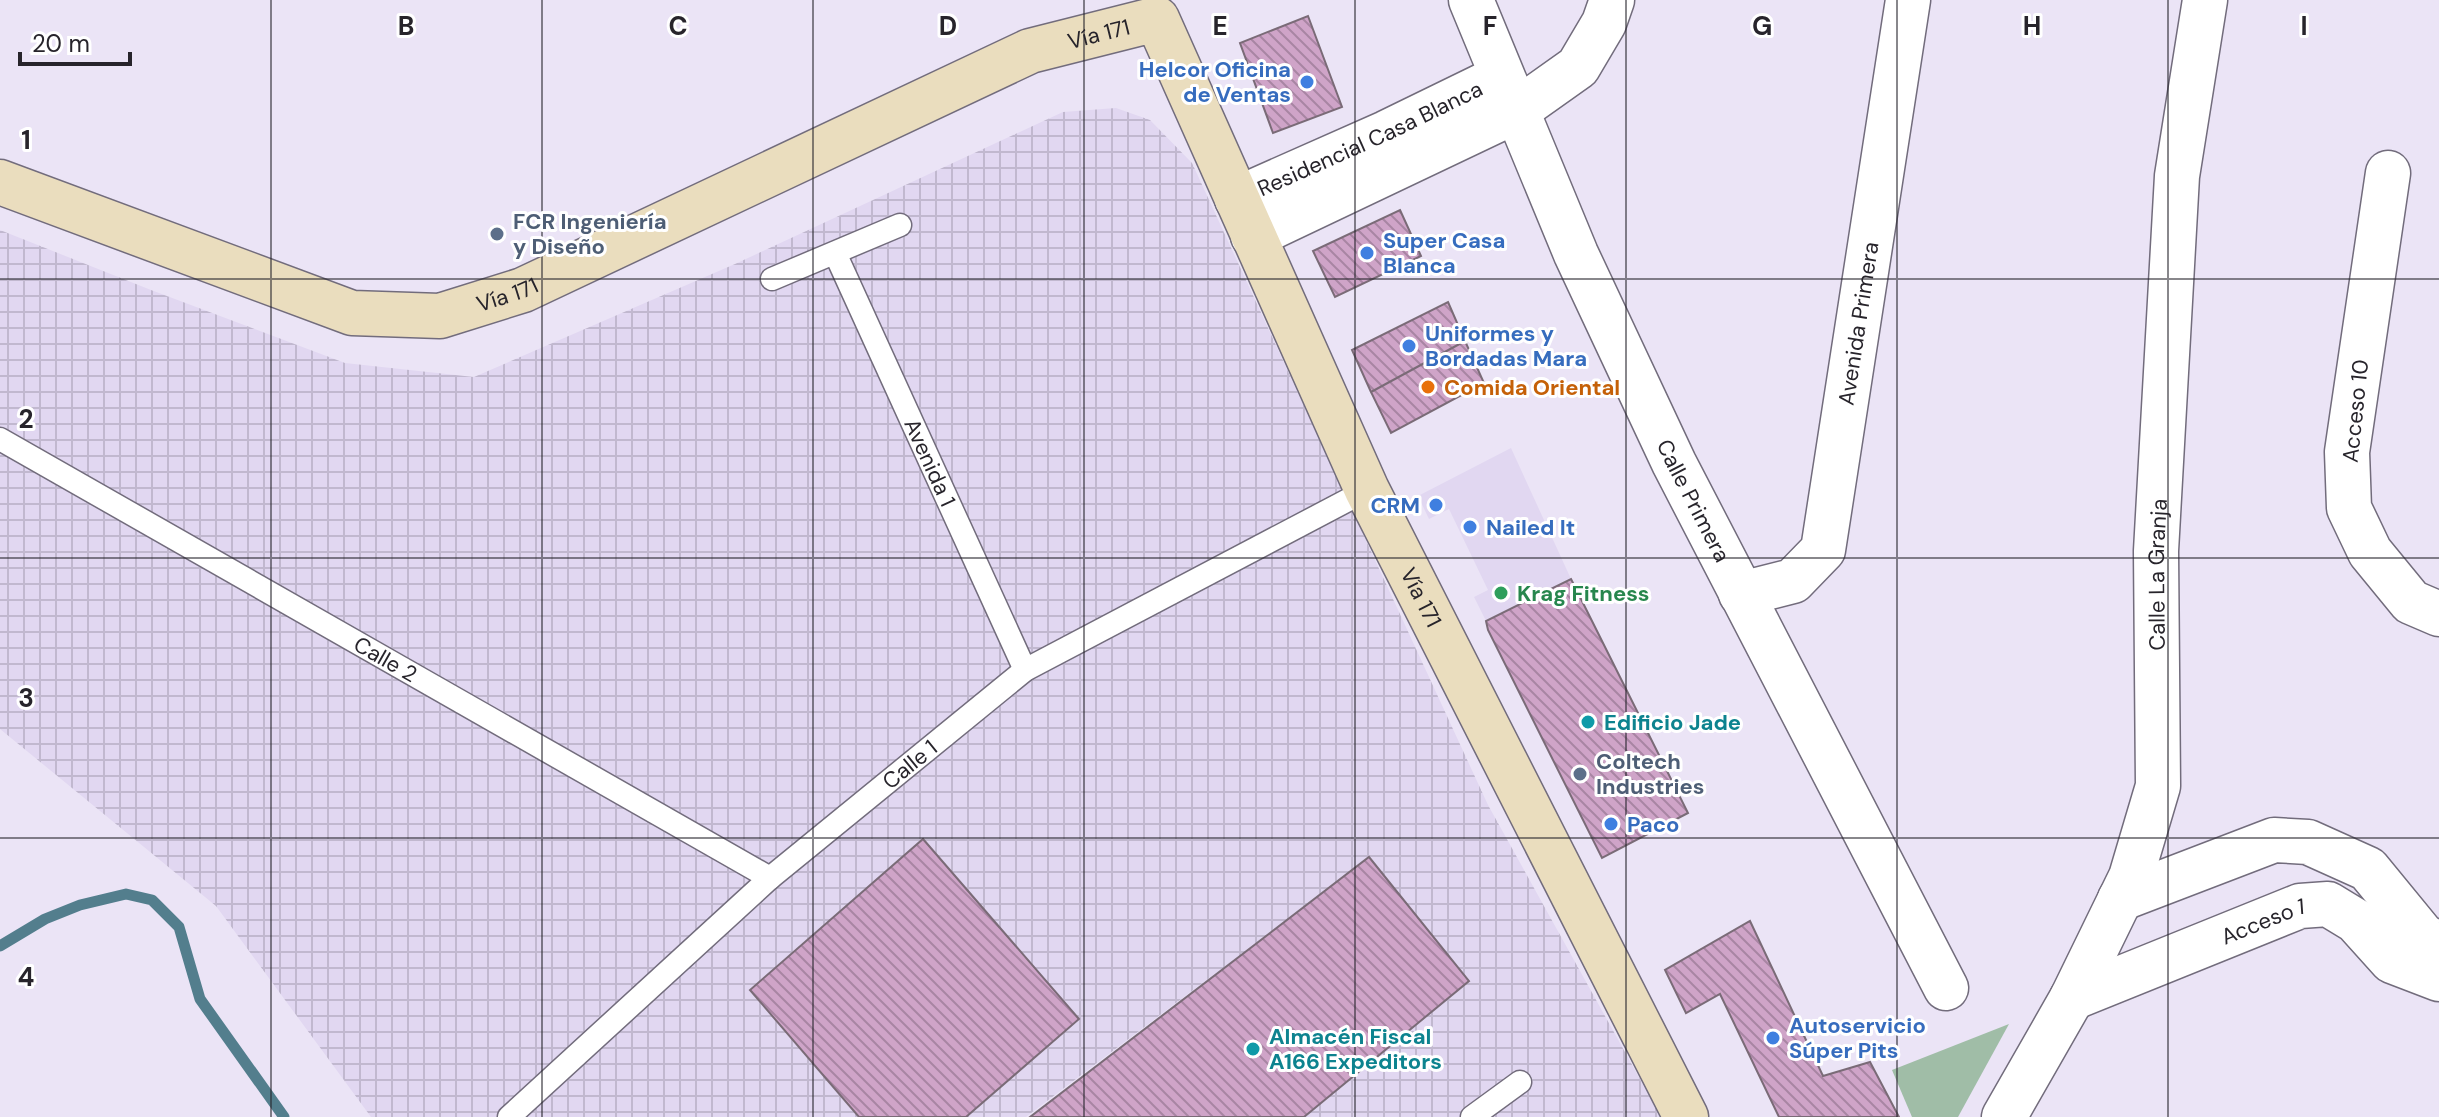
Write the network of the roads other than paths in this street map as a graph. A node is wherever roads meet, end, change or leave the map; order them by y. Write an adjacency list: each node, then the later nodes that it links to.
1 (1471, 0): 6 (street, Calle Primera)
2 (1612, 0): 6 (street, Residencial Casa Blanca)
3 (1908, 0): 15 (street, Avenida Primera)
4 (2205, 0): 19 (street, Calle La Granja)
5 (1154, 9): 8 (main road, Vía 171); 9 (main road, Vía 171)
6 (1509, 94): 9 (street, Residencial Casa Blanca); 15 (street, Calle Primera)
7 (2388, 173): 16 (street, Acceso 10)
8 (0, 182)
9 (1245, 218): 14 (main road, Vía 171)
10 (900, 225): 11 (lane)
11 (835, 253): 12 (lane); 17 (lane, Avenida 1)
12 (772, 279)
13 (0, 439): 18 (lane, Calle 2)
14 (1367, 490): 17 (lane, Calle 1); 27 (main road, Vía 171)
15 (1741, 594): 22 (street, Calle Primera)
16 (2439, 614)
17 (1025, 670): 18 (lane, Calle 1)
18 (770, 878): 25 (lane, Calle 1)
19 (2120, 899): 20 (street); 23 (street, Calle La Granja)
20 (2439, 944)
21 (2439, 979): 23 (street, Acceso 1)
22 (1946, 988)
23 (2072, 998): 28 (street, Calle La Granja)
24 (1520, 1082): 26 (lane)
25 (509, 1117)
26 (1472, 1117)
27 (1686, 1117)
28 (2004, 1117)

